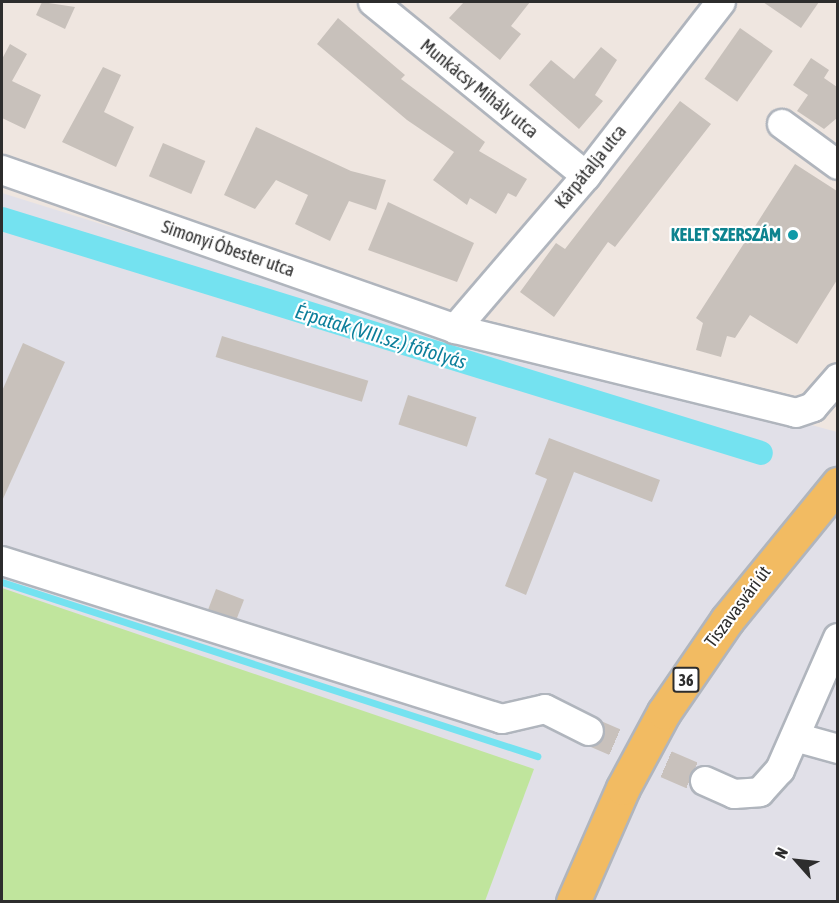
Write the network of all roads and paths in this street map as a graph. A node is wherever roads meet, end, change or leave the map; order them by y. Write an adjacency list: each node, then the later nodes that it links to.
1 (373, 2): 6 (street, Munkácsy Mihály utca)
2 (721, 2): 6 (street, Kárpátalja utca)
3 (782, 124): 4 (street)
4 (837, 165)
5 (2, 170): 7 (street, Simonyi Óbester utca)
6 (586, 176): 7 (street, Kárpátalja utca)
7 (455, 329): 8 (street, Simonyi Óbester utca)
8 (837, 378)
9 (837, 484): 16 (main road, Tiszavasvári út / 36)
10 (2, 561): 12 (street)
11 (837, 638): 13 (street)
12 (589, 731)
13 (795, 737): 14 (street); 15 (street)
14 (837, 749)
15 (705, 781)
16 (573, 902)

